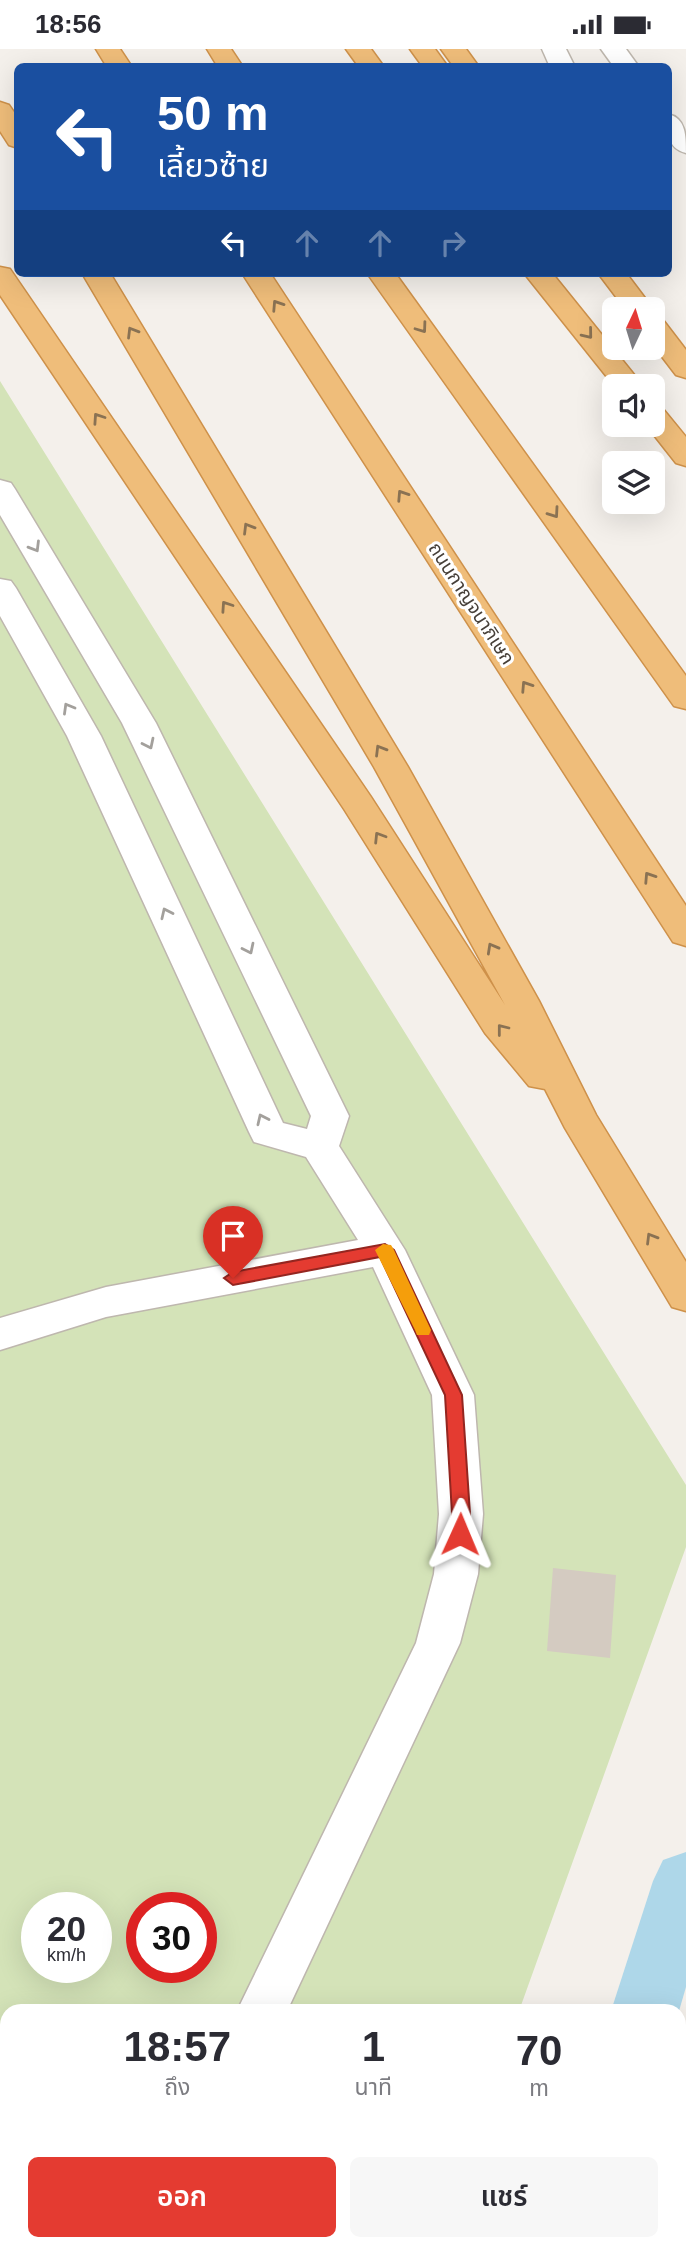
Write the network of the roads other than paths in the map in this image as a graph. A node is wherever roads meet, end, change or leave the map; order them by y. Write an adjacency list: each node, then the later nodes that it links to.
1 (358, 49): 5 (highway)
2 (422, 49): 6 (highway)
3 (453, 49): 7 (highway)
4 (613, 49): 8 (street)
5 (369, 63)
6 (433, 63)
7 (464, 63)
8 (624, 63)
9 (0, 110): 11 (highway)
10 (672, 126): 12 (street)
11 (14, 133)
12 (686, 145)
13 (2, 275): 29 (highway, one-way to 13)
14 (98, 277): 29 (highway, one-way to 14)
15 (259, 277): 28 (highway, ถนนกาญจนาภิเษก, one-way to 15)
16 (384, 277): 27 (highway, one-way to 27)
17 (542, 277): 22 (highway, one-way to 22)
18 (615, 277): 19 (highway)
19 (630, 297)
20 (665, 342): 21 (highway)
21 (686, 369)
22 (620, 374)
23 (665, 430): 24 (highway)
24 (686, 457)
25 (0, 489): 30 (street, one-way to 30)
26 (0, 588): 30 (street, one-way to 26)
27 (686, 699)
28 (686, 935)
29 (578, 1118): 32 (highway, one-way to 29)
30 (320, 1147): 31 (street)
31 (385, 1250): 33 (street); 34 (street)
32 (686, 1296)
33 (0, 1334)
34 (265, 2004)

